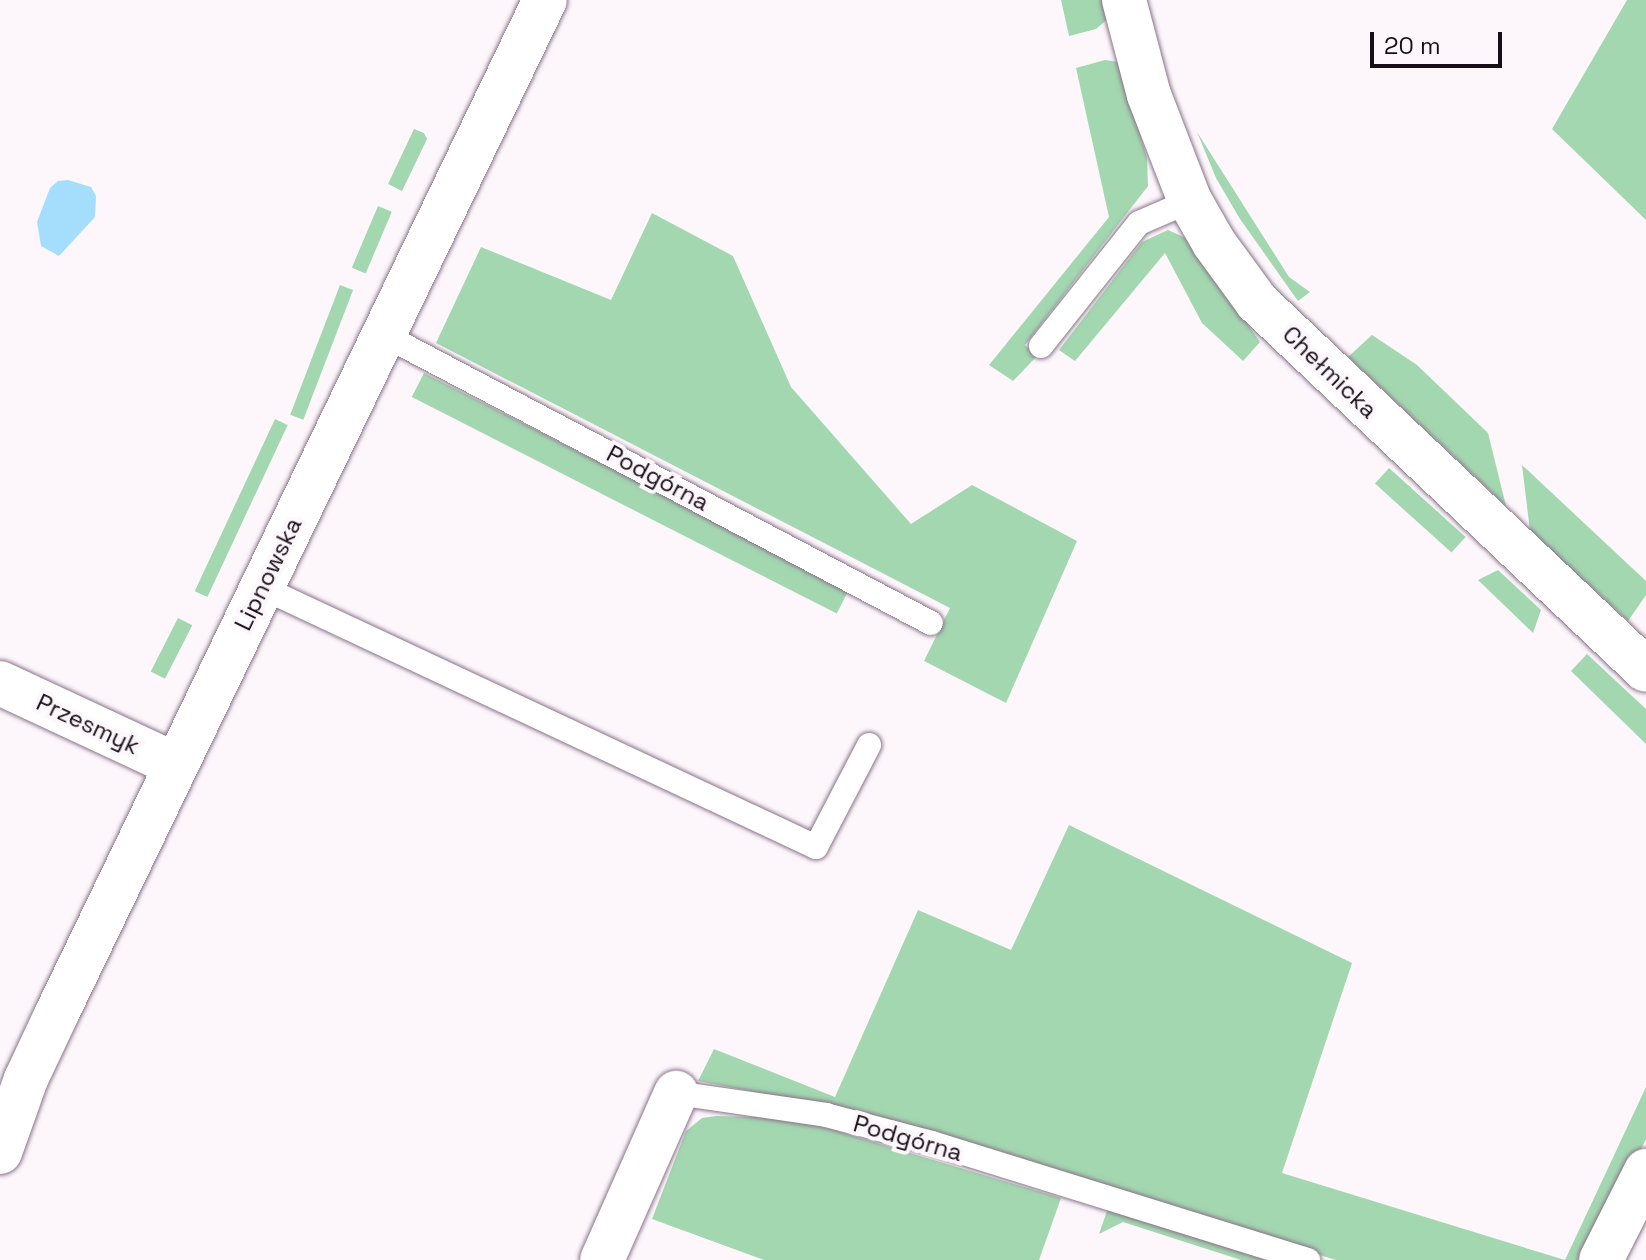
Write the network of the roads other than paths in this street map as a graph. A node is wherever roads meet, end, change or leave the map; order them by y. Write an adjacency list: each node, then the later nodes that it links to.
1 (545, 0): 4 (street, Lipnowska)
2 (1124, 0): 3 (street, Chełmicka)
3 (1190, 201): 5 (lane); 8 (street, Chełmicka)
4 (384, 335): 6 (street, Lipnowska); 7 (lane, Podgórna)
5 (1041, 346)
6 (261, 587): 10 (lane); 11 (street, Lipnowska)
7 (931, 623)
8 (1646, 670)
9 (0, 683): 11 (street, Przesmyk)
10 (869, 745)
11 (176, 765): 13 (street, Lipnowska)
12 (676, 1093): 15 (street, Podgórna); 16 (lane, Podgórna)
13 (0, 1152)
14 (1646, 1171): 17 (street)
15 (602, 1260)
16 (1308, 1260)
17 (1601, 1260)

